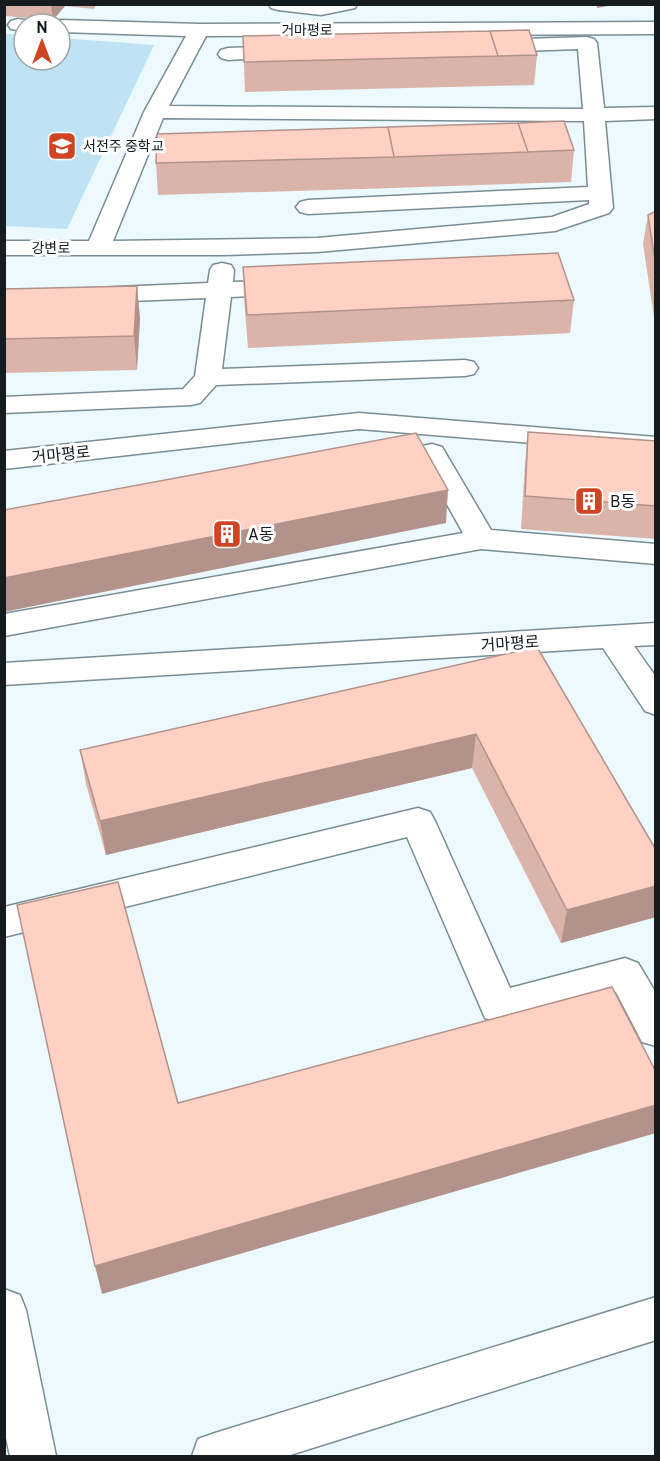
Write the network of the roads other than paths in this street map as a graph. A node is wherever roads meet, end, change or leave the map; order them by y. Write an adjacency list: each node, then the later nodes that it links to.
1 (278, 4): 2 (street)
2 (348, 4)
3 (72, 26): 5 (street, 거마평로)
4 (656, 28): 5 (street, 거마평로)
5 (200, 30): 9 (street)
6 (395, 49): 11 (street)
7 (311, 51): 8 (street)
8 (228, 54)
9 (155, 112): 11 (street); 15 (street)
10 (656, 113): 11 (street)
11 (594, 115): 12 (street)
12 (599, 193): 13 (street); 16 (street, 강변로)
13 (308, 207)
14 (4, 248): 15 (street, 강변로)
15 (98, 248): 16 (street, 강변로)
16 (224, 248): 18 (street)
17 (313, 286): 18 (street)
18 (219, 291): 19 (street); 21 (street)
19 (4, 299)
20 (465, 368): 21 (street)
21 (208, 377): 22 (street)
22 (4, 405)
23 (656, 445): 24 (street, 거마평로)
24 (4, 460)
25 (363, 466): 26 (street)
26 (482, 539): 27 (street); 28 (street)
27 (656, 554)
28 (4, 624)
29 (656, 634): 30 (street, 거마평로)
30 (612, 637): 31 (street, 거마평로); 32 (street)
31 (4, 674)
32 (656, 703)
33 (4, 922): 34 (street)
34 (656, 1030)
35 (4, 1310): 37 (street)
36 (656, 1318): 38 (street)
37 (33, 1456)
38 (215, 1456)

